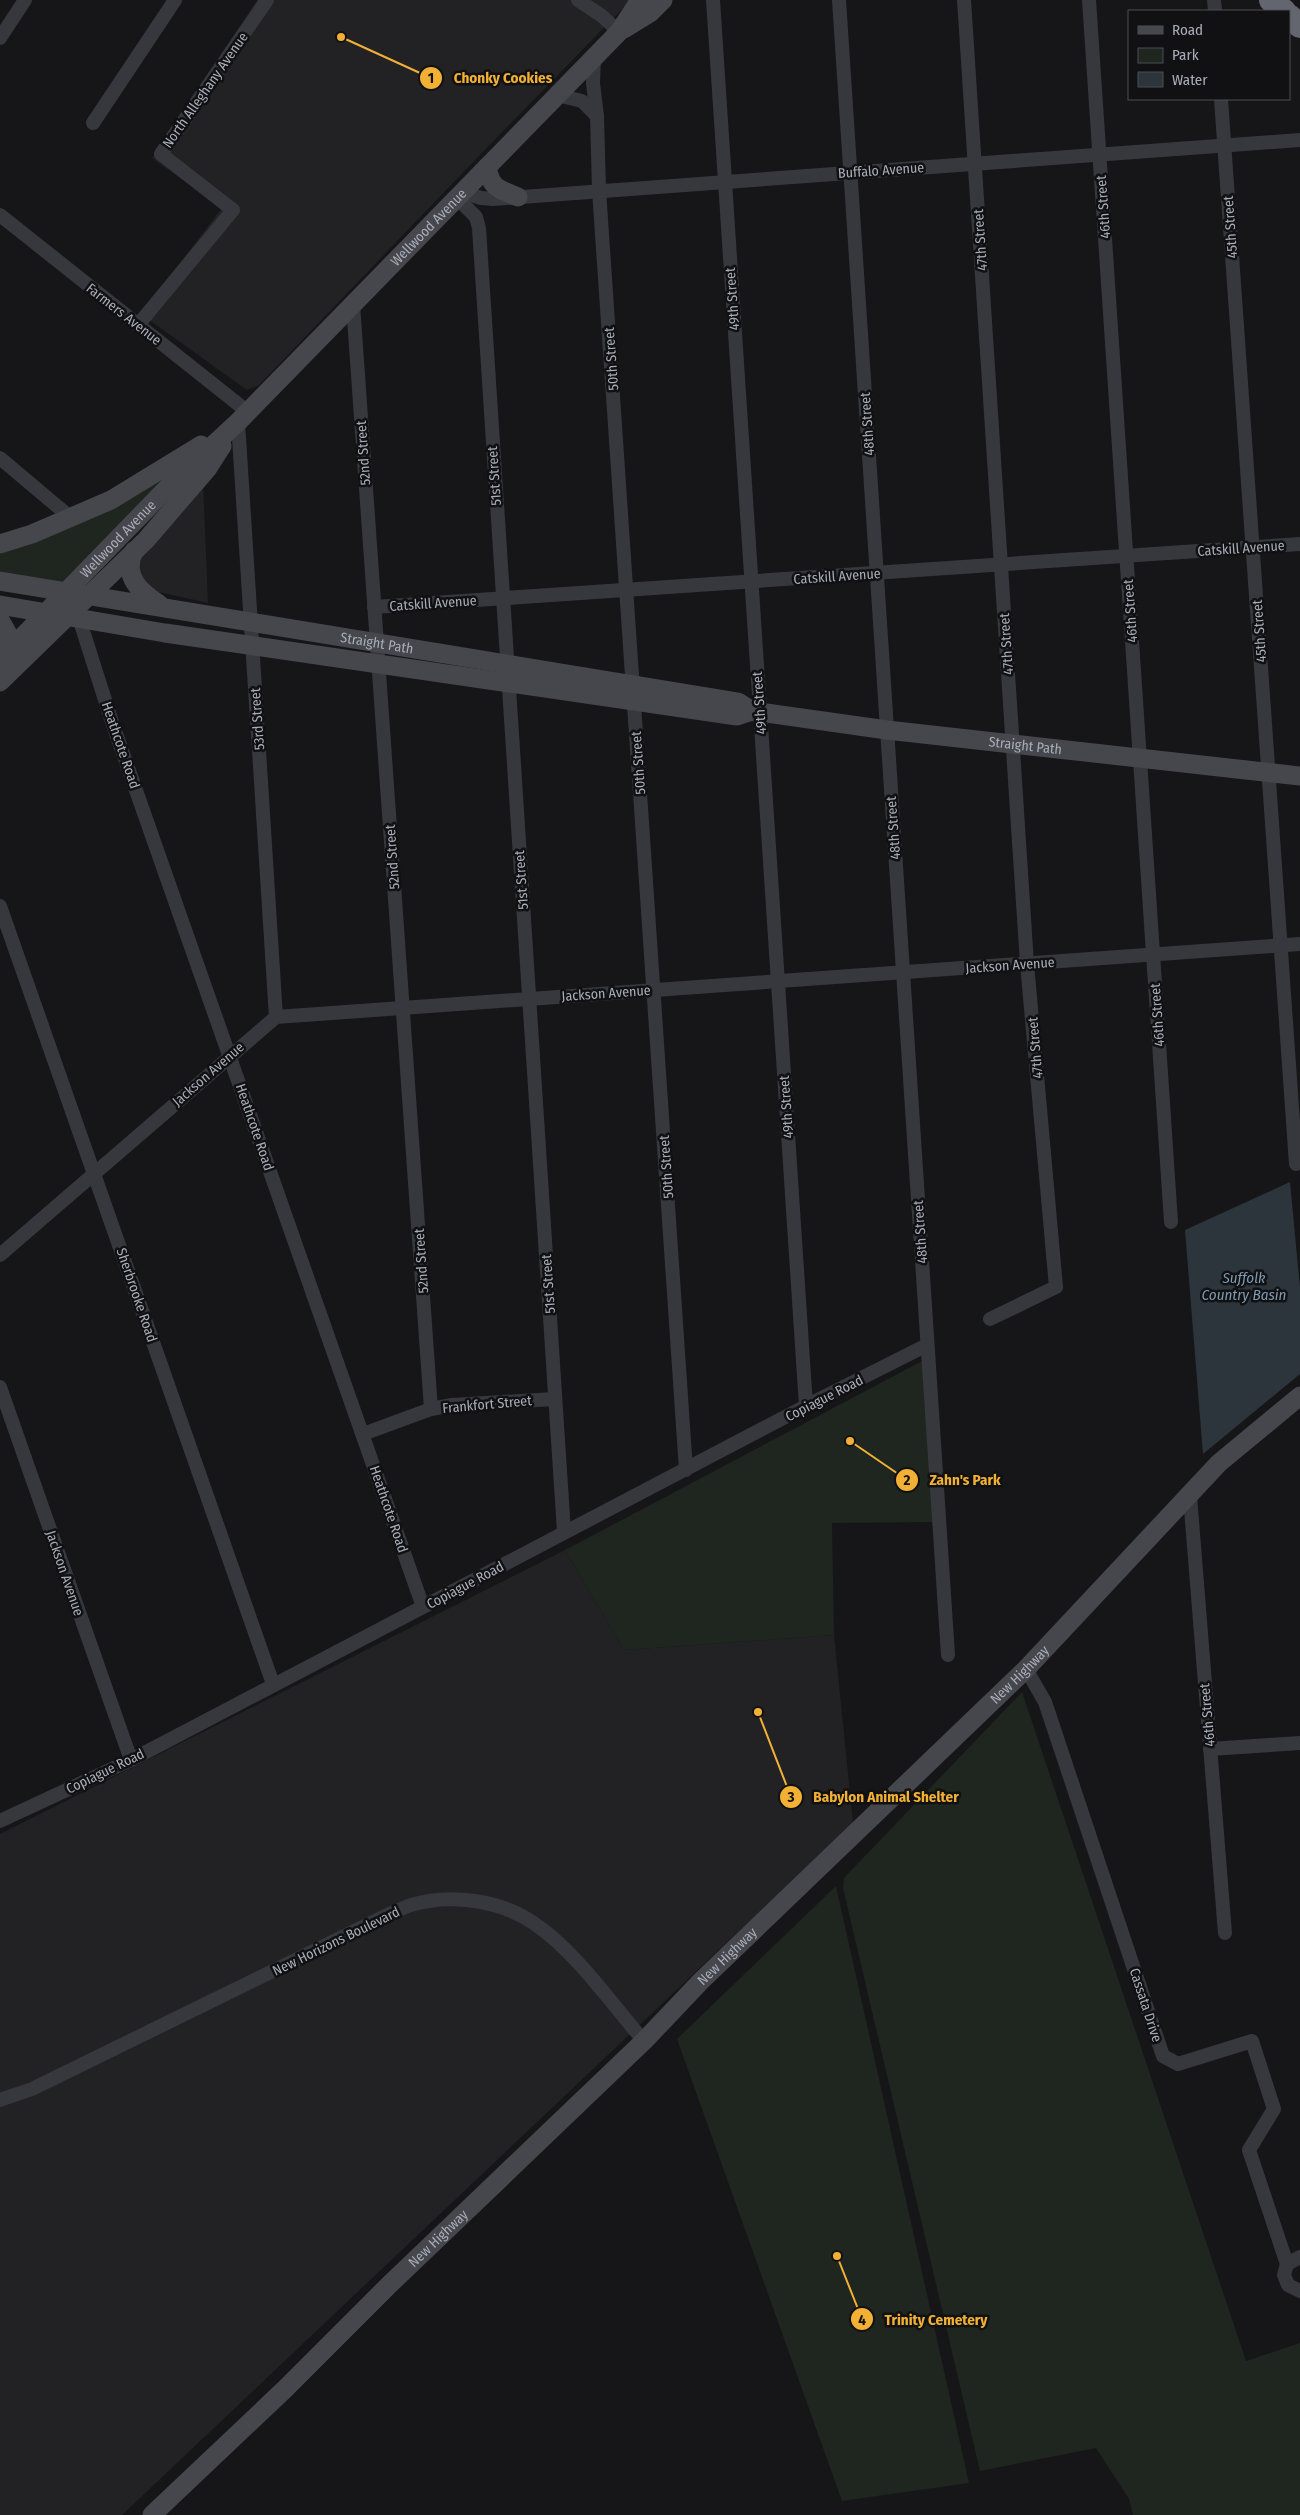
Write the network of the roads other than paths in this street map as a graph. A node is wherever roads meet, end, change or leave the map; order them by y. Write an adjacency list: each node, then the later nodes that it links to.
1 (25, 0): 16 (street)
2 (175, 0): 21 (street)
3 (267, 0): 34 (street, North Alleghany Avenue)
4 (578, 0): 15 (street)
5 (640, 0): 15 (main road)
6 (663, 0): 15 (main road)
7 (713, 0): 28 (street, 49th Street)
8 (839, 0): 27 (street, 48th Street)
9 (964, 0): 25 (street, 47th Street)
10 (1089, 0): 24 (street, 46th Street)
11 (1271, 0): 12 (highway)
12 (1283, 10)
13 (1290, 17): 14 (highway)
14 (1300, 26)
15 (619, 32): 17 (main road, Wellwood Avenue)
16 (0, 38)
17 (594, 57): 18 (main road, Wellwood Avenue); 20 (street, 50th Street)
18 (557, 95): 20 (street); 26 (main road, Wellwood Avenue)
19 (1221, 100): 23 (street, 45th Street)
20 (597, 116): 29 (street, 50th Street)
21 (93, 123)
22 (1300, 140): 23 (street, Buffalo Avenue)
23 (1225, 145): 24 (street, Buffalo Avenue); 40 (street, 45th Street)
24 (1100, 154): 25 (street, Buffalo Avenue); 42 (street, 46th Street)
25 (974, 163): 27 (street, Buffalo Avenue); 43 (street, 47th Street)
26 (487, 167): 30 (main road, Wellwood Avenue); 31 (main road)
27 (850, 172): 28 (street, Buffalo Avenue); 44 (street, 48th Street)
28 (724, 181): 29 (street, Buffalo Avenue); 46 (street, 49th Street)
29 (600, 190): 31 (street, Buffalo Avenue); 47 (street, 50th Street)
30 (460, 195): 31 (street, Buffalo Avenue); 33 (main road, Wellwood Avenue); 48 (street, 51st Street)
31 (518, 197)
32 (0, 215): 34 (street, Farmers Avenue)
33 (353, 304): 35 (main road, Wellwood Avenue); 52 (street, 52nd Street)
34 (138, 325): 35 (street, Farmers Avenue)
35 (243, 417): 37 (main road); 41 (main road, Wellwood Avenue); 50 (main road, Wellwood Avenue); 56 (street, 53rd Street)
36 (0, 458): 37 (street)
37 (70, 517): 38 (main road)
38 (0, 544)
39 (1300, 544): 40 (street, Catskill Avenue)
40 (1253, 547): 42 (street, Catskill Avenue); 69 (street, 45th Street)
41 (134, 552): 50 (main road, Wellwood Avenue); 51 (main road)
42 (1127, 556): 43 (street, Catskill Avenue); 68 (street, 46th Street)
43 (1001, 564): 44 (street, Catskill Avenue); 67 (street, 47th Street)
44 (876, 573): 46 (street, Catskill Avenue); 66 (street, 48th Street)
45 (0, 581): 50 (main road, Straight Path)
46 (751, 582): 47 (street, Catskill Avenue); 65 (street, 49th Street)
47 (626, 590): 48 (street, Catskill Avenue); 64 (street, 50th Street)
48 (502, 599): 52 (street, Catskill Avenue); 61 (street, 51st Street)
49 (0, 605): 53 (main road)
50 (76, 605): 51 (main road, Straight Path); 53 (main road, Wellwood Avenue); 54 (main road); 58 (main road, Straight Path); 62 (main road); 82 (street, Heathcote Road)
51 (162, 606): 54 (main road, Straight Path)
52 (374, 608): 57 (street, 52nd Street)
53 (47, 611): 59 (main road, Wellwood Avenue)
54 (194, 611): 56 (main road, Straight Path)
55 (0, 620): 59 (main road)
56 (251, 621): 57 (main road, Straight Path); 58 (street, 53rd Street)
57 (377, 642): 60 (street, 52nd Street); 61 (main road, Straight Path)
58 (252, 644): 60 (main road, Straight Path); 81 (street, 53rd Street)
59 (4, 656)
60 (378, 664): 63 (main road, Straight Path); 80 (street, 52nd Street)
61 (506, 664): 63 (street, 51st Street); 64 (main road, Straight Path)
62 (0, 682)
63 (508, 682): 64 (main road, Straight Path); 79 (street, 51st Street)
64 (634, 693): 65 (main road, Straight Path); 78 (street, 50th Street)
65 (756, 712): 66 (main road, Straight Path); 77 (street, 49th Street)
66 (887, 730): 67 (main road, Straight Path); 76 (street, 48th Street)
67 (1012, 742): 68 (main road, Straight Path); 75 (street, 47th Street)
68 (1140, 758): 69 (main road, Straight Path); 74 (street, 46th Street)
69 (1269, 772): 70 (main road, Straight Path); 73 (street, 45th Street)
70 (1300, 776)
71 (0, 906): 84 (street, Sherbrooke Road)
72 (1300, 944): 73 (street, Jackson Avenue)
73 (1281, 946): 74 (street, Jackson Avenue); 83 (street, 45th Street)
74 (1153, 955): 75 (street, Jackson Avenue); 85 (street, 46th Street)
75 (1027, 964): 76 (street, Jackson Avenue); 87 (street, 47th Street)
76 (903, 972): 77 (street, Jackson Avenue); 88 (street, 48th Street)
77 (777, 981): 78 (street, Jackson Avenue); 92 (street, 49th Street)
78 (654, 990): 79 (street, Jackson Avenue); 95 (street, 50th Street)
79 (529, 999): 80 (street, Jackson Avenue); 91 (street, 51st Street)
80 (403, 1008): 81 (street, Jackson Avenue); 93 (street, 52nd Street)
81 (276, 1017): 82 (street, Jackson Avenue)
82 (229, 1055): 84 (street, Jackson Avenue); 94 (street, Heathcote Road)
83 (1296, 1164)
84 (94, 1173): 86 (street, Jackson Avenue); 101 (street, Sherbrooke Road)
85 (1171, 1222)
86 (0, 1255)
87 (990, 1319)
88 (928, 1345): 92 (street, Copiague Road); 99 (street, 48th Street)
89 (0, 1387): 104 (street, Jackson Avenue)
90 (1300, 1396): 96 (main road, New Highway)
91 (555, 1399): 93 (street, Frankfort Street); 97 (street, 51st Street)
92 (806, 1406): 95 (street, Copiague Road)
93 (432, 1410): 94 (street, Frankfort Street)
94 (363, 1434): 98 (street, Heathcote Road)
95 (686, 1470): 97 (street, Copiague Road)
96 (1190, 1496): 100 (main road, New Highway); 103 (street, 46th Street)
97 (564, 1532): 98 (street, Copiague Road)
98 (423, 1607): 101 (street, Copiague Road)
99 (948, 1655)
100 (1026, 1669): 107 (main road, New Highway); 110 (street, Cassata Drive)
101 (273, 1684): 104 (street, Copiague Road)
102 (1300, 1742): 103 (street)
103 (1210, 1749): 106 (street, 46th Street)
104 (131, 1760): 105 (street, Copiague Road)
105 (1, 1816)
106 (1225, 1933)
107 (644, 2041): 108 (street, New Horizons Boulevard); 112 (main road, New Highway)
108 (0, 2100)
109 (1300, 2258): 110 (street)
110 (1287, 2264): 111 (street)
111 (1300, 2291)
112 (152, 2515)

